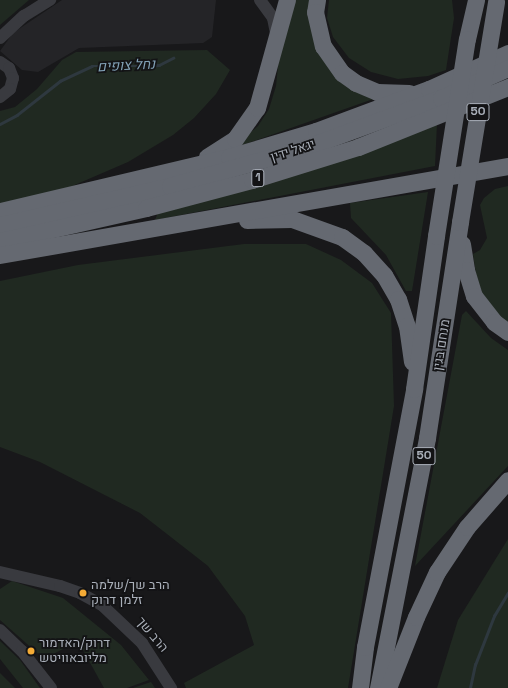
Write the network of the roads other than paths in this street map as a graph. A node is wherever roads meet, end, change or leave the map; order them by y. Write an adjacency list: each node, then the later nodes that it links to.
1 (50, 0): 8 (street)
2 (260, 0): 7 (street)
3 (287, 0): 7 (highway)
4 (317, 0): 13 (highway)
5 (496, 1): 20 (highway, מנחם בגין / 50, bridge)
6 (470, 6): 26 (highway, מנחם בגין / 50, bridge)
7 (276, 33): 18 (highway)
8 (0, 38)
9 (508, 53): 13 (highway)
10 (2, 60): 14 (street)
11 (508, 68): 21 (highway, יגאל ידין / 1)
12 (508, 87): 23 (highway, יגאל ידין / 1)
13 (429, 89): 18 (highway)
14 (0, 97)
15 (508, 166): 16 (highway)
16 (481, 170): 17 (highway); 22 (highway)
17 (508, 170)
18 (132, 181): 19 (highway)
19 (0, 211)
20 (460, 222): 25 (highway); 35 (highway, מנחם בגין / 50)
21 (0, 225)
22 (130, 232): 24 (highway); 26 (highway)
23 (0, 241)
24 (0, 255)
25 (508, 332)
26 (414, 389): 34 (highway, מנחם בגין / 50)
27 (508, 480): 36 (highway)
28 (0, 572): 29 (street, הרב שך)
29 (14, 575): 30 (street); 33 (street, הרב שך)
30 (0, 580)
31 (0, 630): 32 (street)
32 (52, 688)
33 (171, 688)
34 (360, 688)
35 (378, 688)
36 (388, 688)

